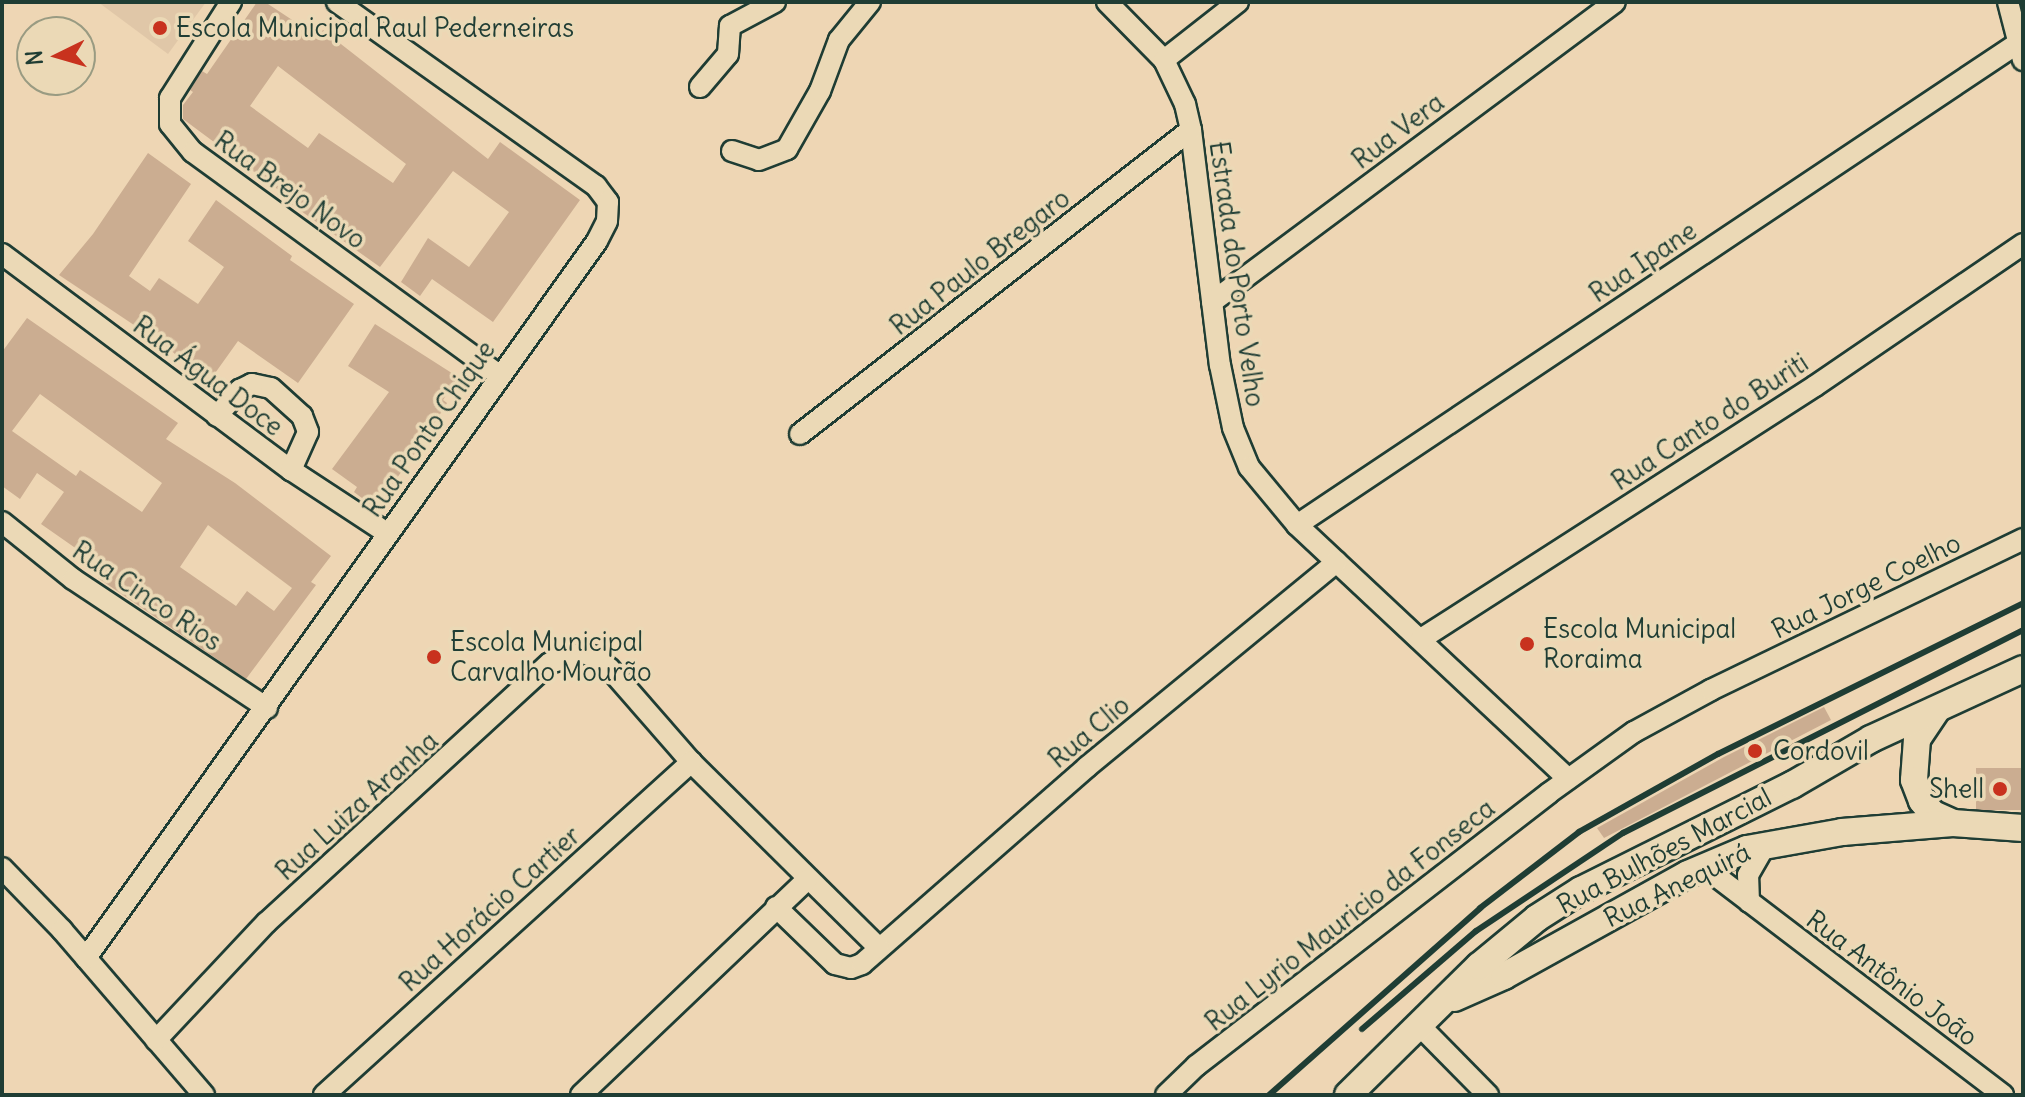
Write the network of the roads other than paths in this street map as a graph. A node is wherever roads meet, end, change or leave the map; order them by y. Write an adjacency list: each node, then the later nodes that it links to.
1 (231, 2): 17 (street, Rua Brejo Novo)
2 (337, 2): 17 (street, Rua Ponto Chique)
3 (775, 2): 11 (street)
4 (870, 2): 13 (street)
5 (1107, 2): 10 (street, Estrada do Porto Velho)
6 (1238, 2): 10 (street)
7 (1615, 2): 16 (street, Rua Vera)
8 (2008, 2): 9 (street)
9 (2021, 51): 22 (street, Rua Ipane)
10 (1164, 60): 12 (street, Estrada do Porto Velho)
11 (700, 87)
12 (1191, 130): 16 (street, Estrada do Porto Velho); 19 (street, Rua Paulo Bregaro)
13 (732, 151)
14 (2023, 244): 26 (street, Rua Canto do Buriti)
15 (2, 254): 18 (street, Rua Água Doce)
16 (1212, 302): 22 (street, Estrada do Porto Velho)
17 (499, 375): 23 (street, Rua Ponto Chique)
18 (217, 416): 20 (street, Rua Água Doce); 20 (street)
19 (800, 434)
20 (291, 470): 23 (street, Rua Água Doce)
21 (2, 522): 28 (street, Rua Cinco Rios)
22 (1297, 525): 25 (street, Estrada do Porto Velho)
23 (387, 533): 28 (street, Rua Ponto Chique)
24 (2023, 539): 31 (street, Rua Jorge Coelho)
25 (1337, 562): 26 (street, Estrada do Porto Velho); 40 (street, Rua Clio)
26 (1421, 639): 31 (street, Estrada do Porto Velho)
27 (2023, 669): 29 (main road, Rua Bulhões Marcial)
28 (267, 708): 41 (street, Rua Ponto Chique)
29 (1937, 710): 32 (main road); 42 (main road, Rua Bulhões Marcial)
30 (691, 762): 37 (street); 44 (street, Rua Luiza Aranha); 46 (street, Rua Horácio Cartier)
31 (1568, 779): 48 (street, Rua Lyrio Mauricio da Fonseca)
32 (1953, 823): 33 (main road, Rua Anequirá); 34 (main road, Rua Anequirá)
33 (2023, 828)
34 (1766, 844): 35 (main road, Rua Anequirá); 38 (street)
35 (1704, 867): 38 (street, Rua Antônio João); 42 (main road, Rua Anequirá)
36 (2, 868): 41 (street)
37 (807, 880): 39 (street); 40 (street)
38 (1749, 902): 51 (street, Rua Antônio João)
39 (776, 907): 40 (street, Rua Clio); 47 (street)
40 (879, 948)
41 (86, 958): 44 (street)
42 (1444, 1002): 43 (main road, Rua Bulhões Marcial)
43 (1420, 1026): 49 (main road, Rua Bulhões Marcial); 50 (street)
44 (156, 1040): 45 (street)
45 (204, 1095)
46 (324, 1095)
47 (581, 1095)
48 (1166, 1095)
49 (1348, 1095)
50 (1488, 1095)
51 (2003, 1095)

